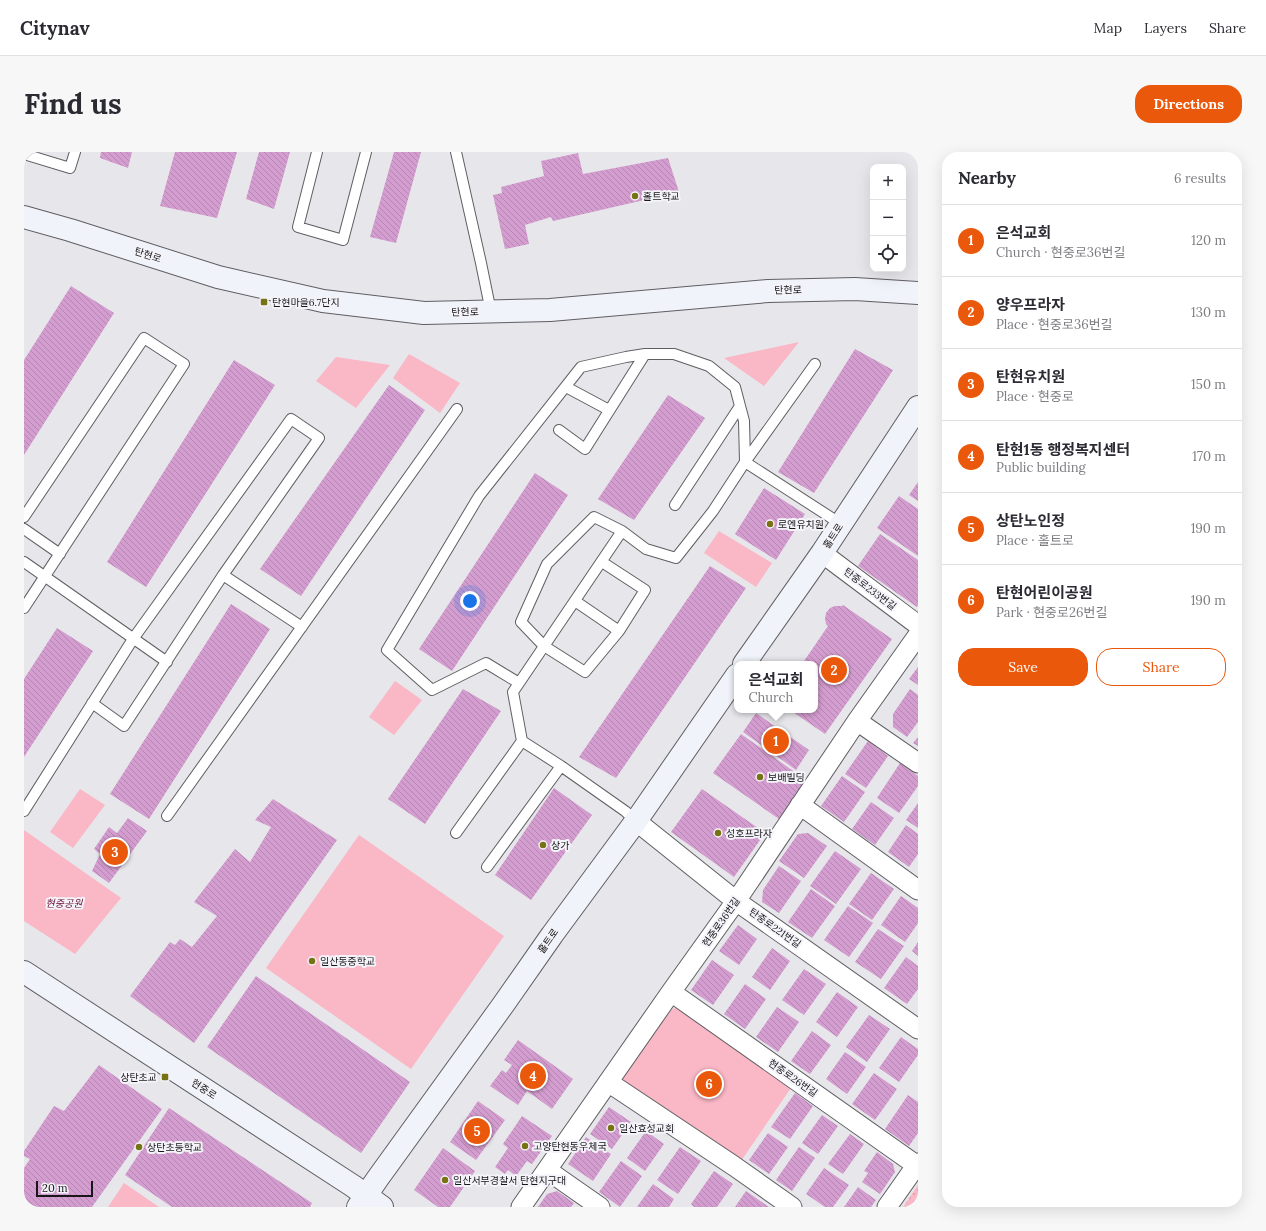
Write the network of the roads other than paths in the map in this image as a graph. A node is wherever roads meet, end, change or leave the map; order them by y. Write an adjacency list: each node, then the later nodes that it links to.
1 (75, 152): 5 (lane)
2 (317, 152): 3 (lane)
3 (366, 152)
4 (456, 152): 8 (lane)
5 (24, 154)
6 (24, 216): 8 (street, 탄현로)
7 (918, 293): 8 (street, 탄현로)
8 (491, 312)
9 (645, 354): 11 (lane); 12 (lane); 15 (lane)
10 (815, 364): 17 (lane)
11 (566, 387): 15 (lane); 40 (lane)
12 (740, 406): 17 (lane); 18 (lane)
13 (918, 407): 20 (street, 홀트로)
14 (457, 409): 32 (lane)
15 (609, 410): 16 (lane)
16 (559, 430)
17 (745, 462): 20 (lane); 22 (lane)
18 (675, 505)
19 (24, 516): 24 (lane)
20 (841, 524): 23 (street, 홀트로)
21 (24, 529): 24 (lane)
22 (622, 531): 26 (lane); 36 (lane)
23 (822, 553): 31 (street, 탄중로233번길); 37 (street, 홀트로)
24 (60, 554): 28 (lane)
25 (24, 562): 28 (lane)
26 (602, 562): 29 (lane); 33 (lane)
27 (223, 575): 32 (lane); 35 (lane); 38 (lane)
28 (45, 577): 30 (lane); 35 (lane)
29 (575, 601): 33 (lane); 36 (lane)
30 (24, 608)
31 (918, 625)
32 (302, 627): 48 (lane)
33 (619, 631): 36 (lane)
34 (918, 635): 42 (street, 현중로36번길)
35 (133, 639): 38 (lane); 41 (lane)
36 (544, 646): 40 (lane)
37 (746, 661)
38 (166, 662): 41 (lane)
39 (734, 679): 49 (street, 홀트로)
40 (519, 683): 43 (lane)
41 (92, 703): 47 (lane)
42 (857, 721): 44 (street); 46 (street, 현중로36번길)
43 (522, 741): 45 (lane); 50 (lane)
44 (918, 763)
45 (561, 766): 49 (lane); 51 (lane)
46 (800, 805): 52 (street); 53 (street, 현중로36번길)
47 (24, 811)
48 (167, 816)
49 (636, 821): 53 (street, 탄중로221번길); 60 (street, 홀트로)
50 (456, 833)
51 (487, 867)
52 (918, 890)
53 (736, 901): 55 (street, 현중로36번길); 56 (street, 탄중로221번길)
54 (24, 972): 60 (street, 현중로)
55 (671, 992): 57 (street, 현중로36번길); 58 (street, 현중로26번길)
56 (918, 1029)
57 (608, 1082): 59 (street, 현중로36번길); 63 (street)
58 (917, 1164): 64 (street, 현중로26번길)
59 (547, 1170): 61 (street, 현중로36번길); 62 (street)
60 (369, 1203)
61 (521, 1207)
62 (600, 1207)
63 (792, 1207)
64 (887, 1207)

